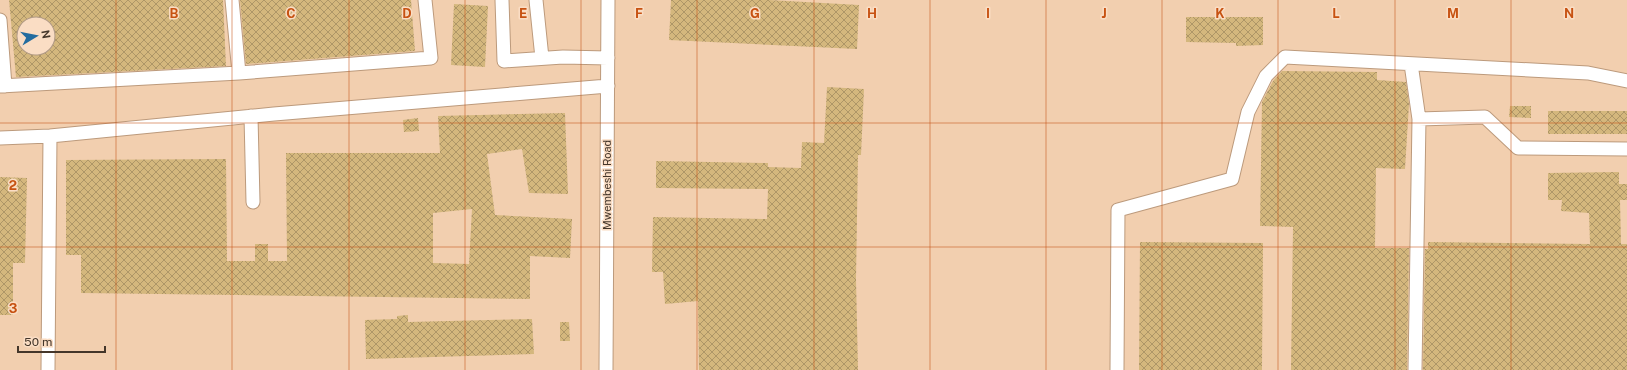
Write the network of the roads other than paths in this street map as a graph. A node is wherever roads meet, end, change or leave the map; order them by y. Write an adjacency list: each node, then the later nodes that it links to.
1 (232, 0): 10 (street)
2 (425, 0): 10 (street)
3 (502, 0): 7 (street)
4 (536, 0): 7 (street)
5 (608, 0): 8 (street, Mwembeshi Road)
6 (0, 20): 12 (street)
7 (542, 58): 8 (street)
8 (608, 58): 13 (street, Mwembeshi Road)
9 (1411, 64): 11 (street); 15 (street); 22 (street)
10 (239, 73): 12 (street)
11 (1627, 81)
12 (2, 86)
13 (608, 86): 14 (street); 21 (street, Mwembeshi Road)
14 (251, 116): 16 (street); 19 (street)
15 (1419, 119): 18 (street); 23 (street)
16 (50, 136): 17 (street); 20 (street)
17 (0, 138)
18 (1627, 149)
19 (253, 202)
20 (48, 370)
21 (606, 370)
22 (1117, 370)
23 (1415, 370)

